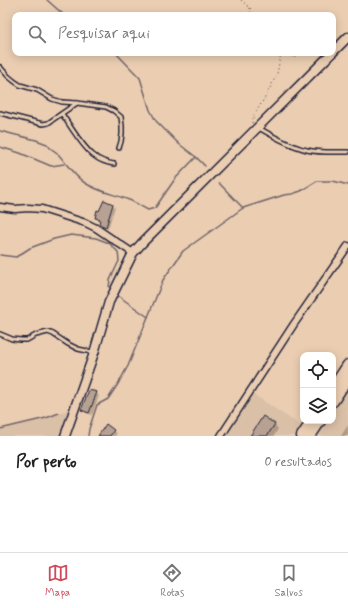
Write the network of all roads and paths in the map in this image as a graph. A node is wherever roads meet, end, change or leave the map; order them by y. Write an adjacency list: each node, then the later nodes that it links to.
1 (241, 0): 2 (path)
2 (251, 12)
3 (348, 38): 4 (street)
4 (336, 50)
5 (280, 56): 14 (path)
6 (291, 56): 8 (path)
7 (330, 56): 13 (street)
8 (298, 57)
9 (0, 67): 10 (lane)
10 (77, 103): 12 (lane); 15 (lane)
11 (0, 113): 12 (lane)
12 (62, 114): 17 (lane)
13 (258, 127): 14 (street); 16 (lane)
14 (249, 135): 20 (street)
15 (119, 148)
16 (348, 152)
17 (114, 164)
18 (0, 207): 20 (street)
19 (348, 246): 30 (street)
20 (133, 254): 22 (street)
21 (0, 334): 22 (lane)
22 (94, 353): 29 (street)
23 (348, 365): 25 (highway)
24 (348, 378): 26 (highway)
25 (336, 383)
26 (336, 396)
27 (310, 424): 31 (highway)
28 (318, 424): 32 (highway)
29 (65, 436)
30 (221, 436)
31 (302, 436)
32 (310, 436)

